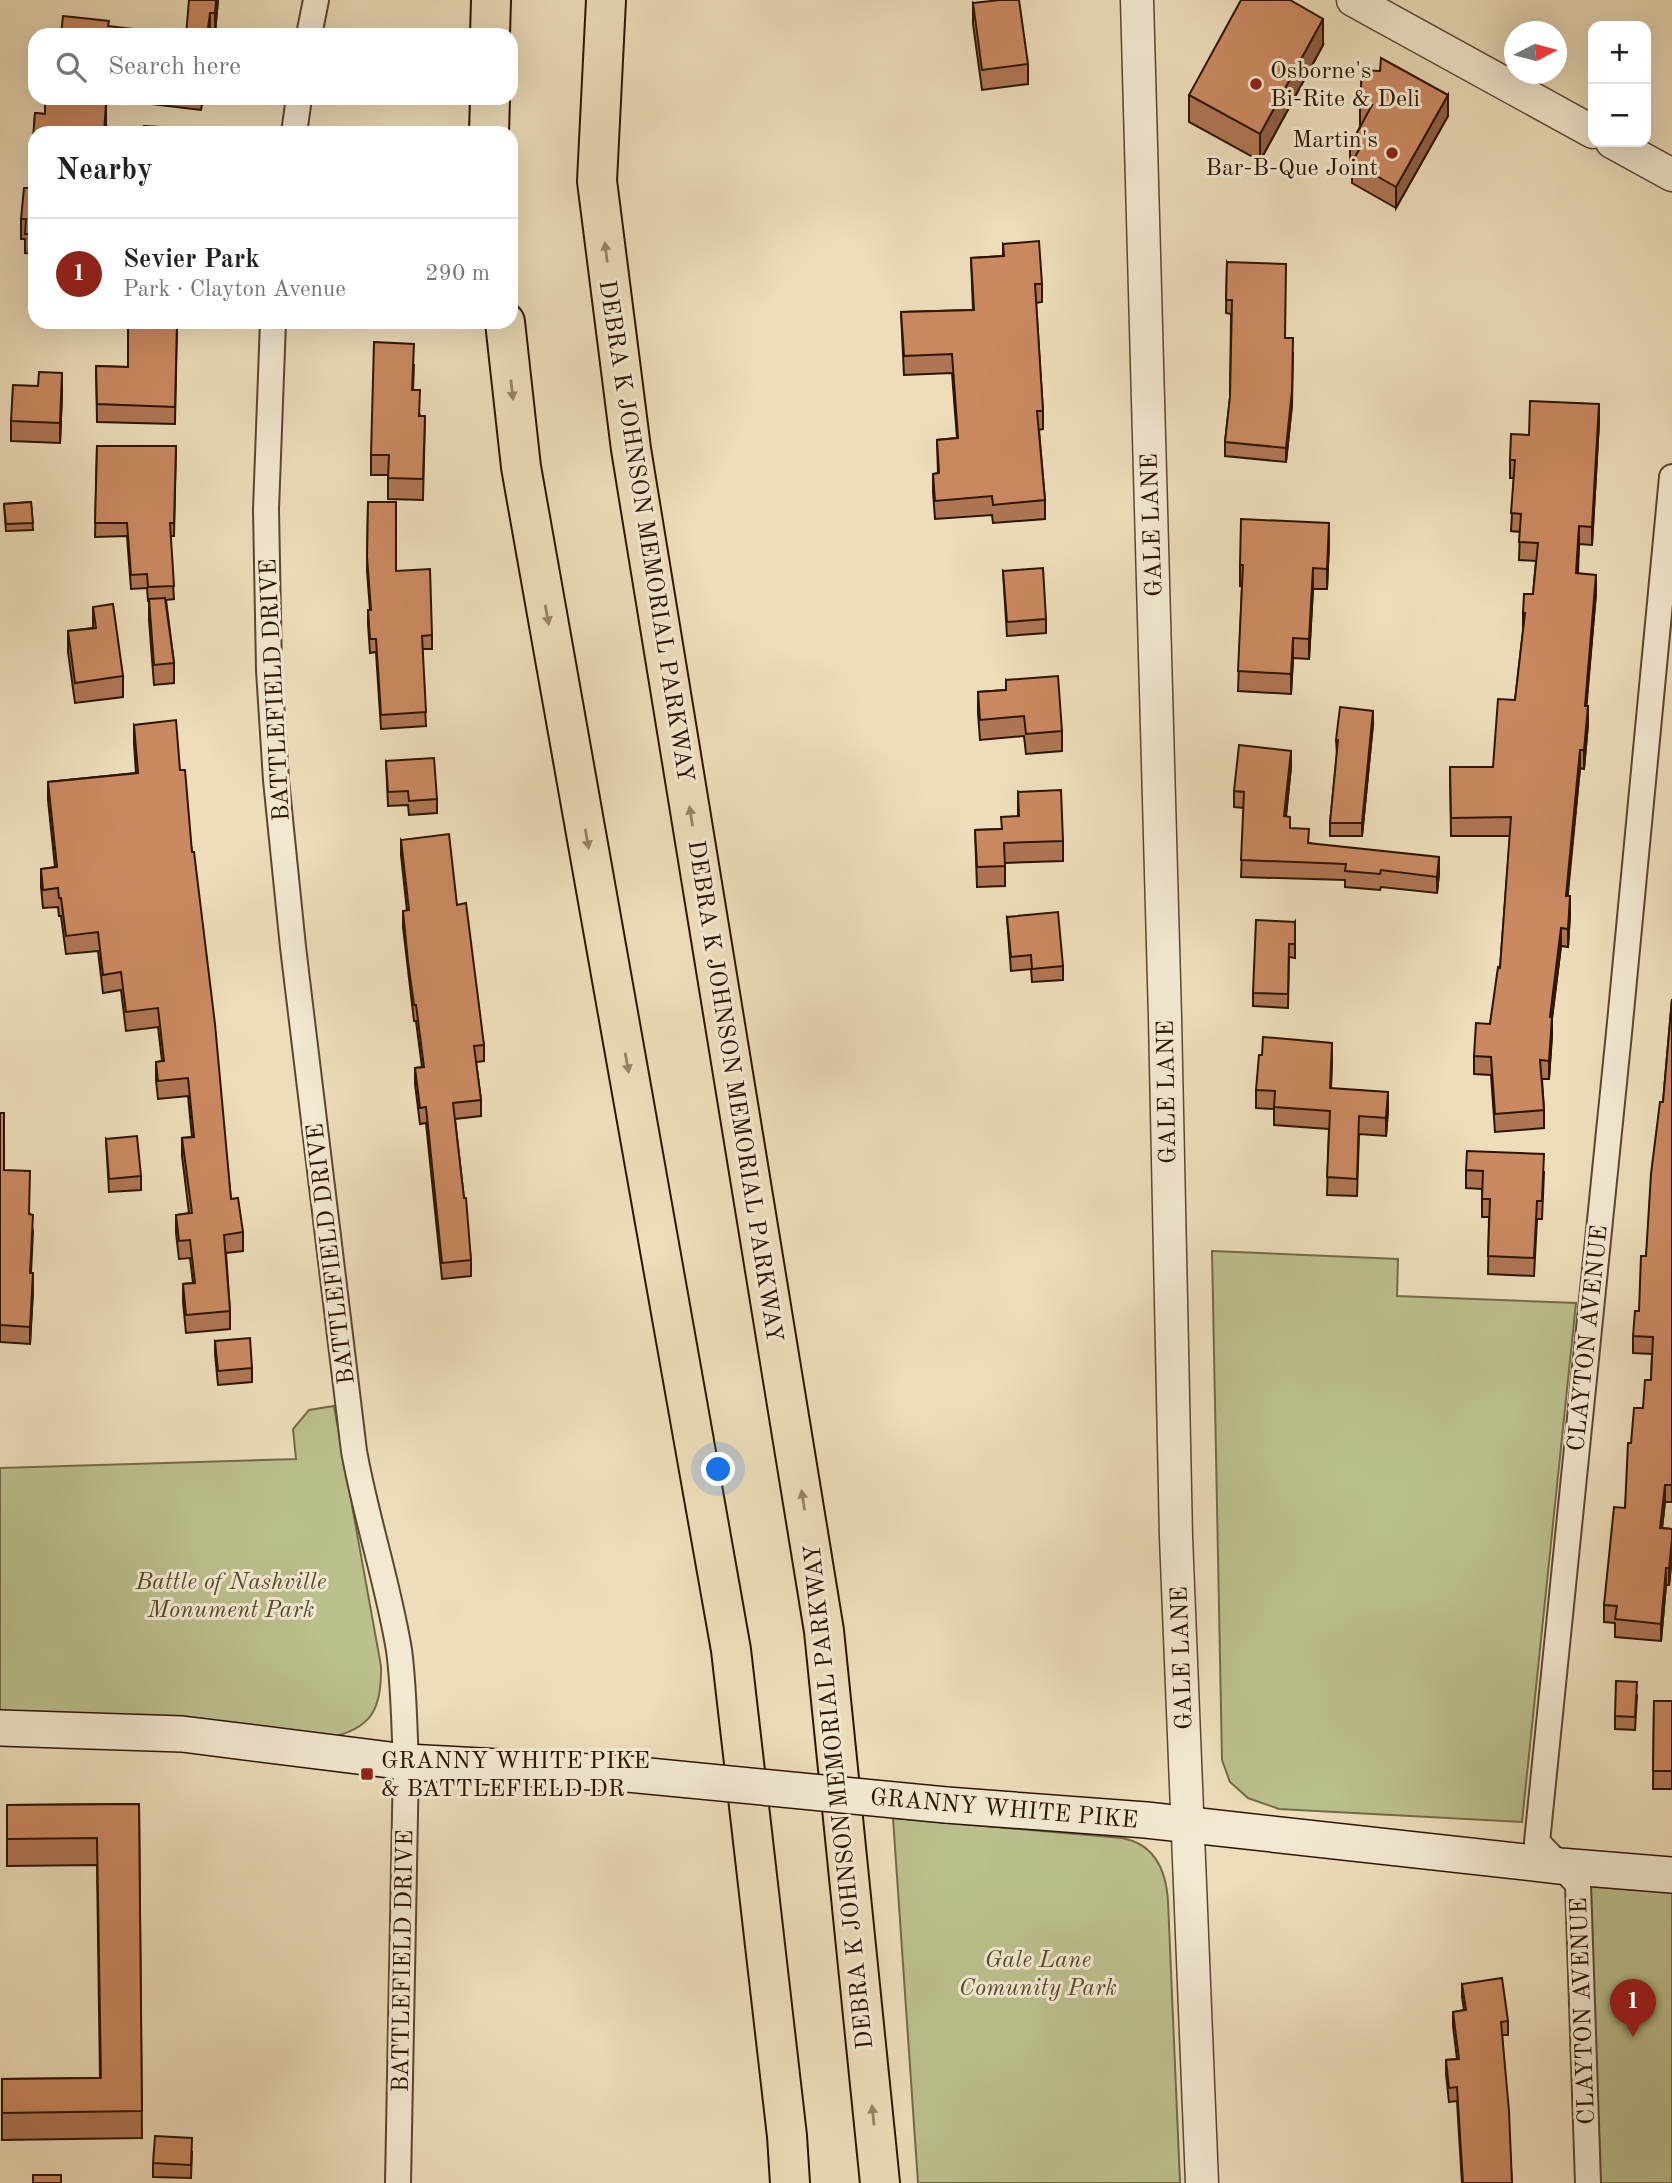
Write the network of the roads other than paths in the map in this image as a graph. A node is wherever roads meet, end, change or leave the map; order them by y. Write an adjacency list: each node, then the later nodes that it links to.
1 (316, 0): 6 (street)
2 (491, 0): 7 (highway)
3 (606, 0): 25 (highway, DEBRA K JOHNSON MEMORIAL PARKWAY, one-way to 3)
4 (1137, 0): 20 (street, GALE LANE)
5 (1353, 0): 12 (street)
6 (310, 28)
7 (490, 28)
8 (298, 105): 10 (street)
9 (490, 105): 11 (highway)
10 (295, 126)
11 (489, 126)
12 (1588, 129)
13 (1621, 147): 14 (street)
14 (1672, 175)
15 (273, 329): 19 (street, BATTLEFIELD DRIVE)
16 (506, 329): 24 (highway, one-way to 24)
17 (1672, 477): 21 (street, CLAYTON AVENUE)
18 (0, 1728): 19 (main road, GRANNY WHITE PIKE)
19 (406, 1762): 20 (main road, GRANNY WHITE PIKE, bridge); 23 (street, BATTLEFIELD DRIVE)
20 (1188, 1826): 21 (main road, GRANNY WHITE PIKE); 26 (street, GALE LANE)
21 (1560, 1866): 22 (main road, GRANNY WHITE PIKE); 27 (street, CLAYTON AVENUE)
22 (1672, 1875)
23 (398, 2183)
24 (790, 2183)
25 (880, 2183)
26 (1202, 2183)
27 (1588, 2183)

